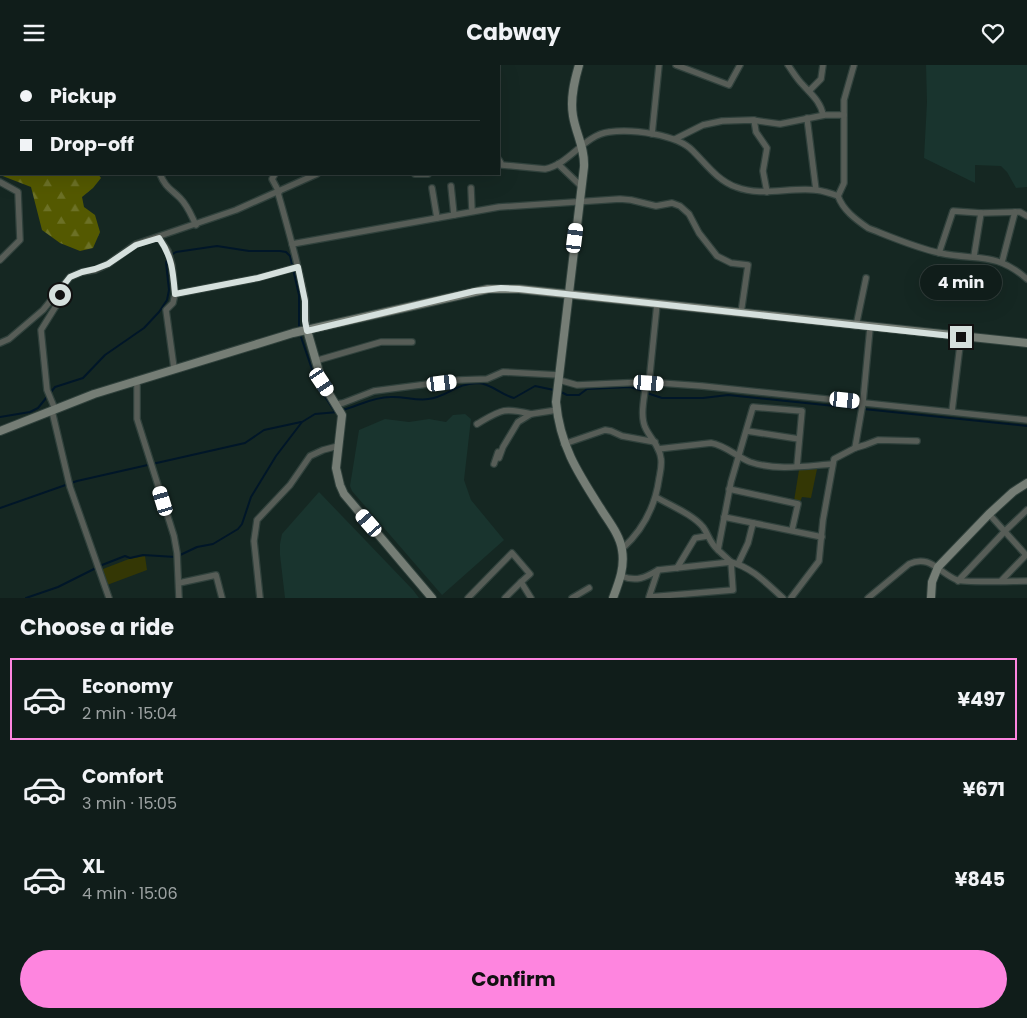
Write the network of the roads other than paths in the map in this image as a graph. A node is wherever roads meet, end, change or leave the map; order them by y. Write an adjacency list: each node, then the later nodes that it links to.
1 (579, 65): 15 (street)
2 (659, 65): 13 (street)
3 (676, 65): 4 (street)
4 (740, 65)
5 (788, 65): 8 (street)
6 (823, 65): 8 (street)
7 (854, 65): 10 (street)
8 (809, 91): 9 (street)
9 (823, 115): 10 (street); 11 (street)
10 (844, 115): 29 (street)
11 (807, 118): 12 (street); 26 (street)
12 (754, 120): 14 (street); 27 (street)
13 (652, 134): 14 (street); 15 (street)
14 (676, 139): 27 (street)
15 (582, 146): 17 (street); 23 (street)
16 (500, 163): 17 (street)
17 (558, 164): 23 (street)
18 (160, 175): 37 (street)
19 (275, 175): 28 (street)
20 (315, 175): 28 (street)
21 (0, 182): 42 (street)
22 (451, 186): 34 (street)
23 (582, 186): 30 (street)
24 (432, 188): 36 (street)
25 (471, 188): 31 (street)
26 (816, 190): 27 (street); 29 (street)
27 (767, 191)
28 (278, 192): 37 (street); 39 (street)
29 (838, 196): 40 (street)
30 (579, 201): 31 (street); 49 (street); 51 (street)
31 (472, 211): 34 (street)
32 (1015, 212): 33 (street); 35 (street); 43 (street)
33 (981, 213): 40 (street); 41 (street)
34 (454, 215): 36 (street)
35 (1027, 216)
36 (437, 218): 39 (street)
37 (196, 225): 38 (street)
38 (159, 238): 47 (street); 48 (street)
39 (292, 244): 44 (street)
40 (939, 253): 41 (street)
41 (974, 256): 43 (street)
42 (0, 260)
43 (1002, 262): 45 (street)
44 (298, 267): 48 (street); 54 (street)
45 (1026, 276)
46 (866, 277): 52 (street)
47 (59, 291): 57 (street); 66 (street)
48 (175, 294): 60 (street)
49 (569, 294): 50 (street); 54 (street); 63 (street)
50 (657, 303): 51 (street); 62 (street)
51 (741, 313): 52 (street)
52 (856, 326): 53 (street)
53 (870, 328): 55 (street); 64 (street)
54 (306, 331): 59 (street); 60 (street)
55 (961, 337): 58 (street); 68 (street)
56 (412, 342): 59 (street)
57 (0, 343)
58 (1027, 343)
59 (315, 361): 65 (street)
60 (174, 368): 61 (street)
61 (137, 380): 66 (street); 111 (street)
62 (648, 383): 63 (street); 64 (street); 76 (street)
63 (558, 384): 65 (street); 67 (street)
64 (862, 403): 68 (street); 80 (street)
65 (339, 409): 78 (street)
66 (53, 410): 72 (street); 114 (street)
67 (557, 410): 69 (street); 77 (street)
68 (952, 411): 70 (street)
69 (531, 414): 71 (street); 79 (street)
70 (1027, 420)
71 (477, 424)
72 (0, 431)
73 (747, 431): 74 (street); 74 (street); 82 (street)
74 (799, 439): 86 (street)
75 (917, 441): 80 (street)
76 (655, 442): 77 (street); 81 (street)
77 (564, 444): 98 (street)
78 (338, 446): 117 (street); 118 (street)
79 (503, 447): 83 (street); 84 (street)
80 (855, 447): 85 (street)
81 (658, 449): 82 (street); 89 (street)
82 (738, 457): 86 (street); 88 (street)
83 (499, 458)
84 (494, 464)
85 (832, 464): 86 (street); 97 (street)
86 (797, 466)
87 (1027, 483): 91 (street)
88 (729, 489): 92 (street); 94 (street)
89 (656, 497): 96 (street); 98 (street)
90 (1027, 510): 95 (street)
91 (989, 514): 95 (street); 103 (street)
92 (724, 517): 93 (street); 99 (street)
93 (753, 523): 94 (street); 102 (street)
94 (792, 531): 97 (street)
95 (1005, 531): 100 (street); 107 (street)
96 (707, 536): 99 (street); 104 (street)
97 (822, 537): 126 (street)
98 (622, 549): 106 (street)
99 (718, 550): 101 (street)
100 (1026, 554): 108 (street)
101 (731, 562): 102 (street); 104 (street); 113 (street)
102 (738, 564): 125 (street)
103 (938, 567): 107 (street); 127 (street); 128 (street)
104 (677, 568): 105 (street)
105 (658, 570): 106 (street); 113 (street)
106 (621, 576): 123 (street)
107 (958, 581): 108 (street)
108 (1001, 581): 109 (street)
109 (1027, 581)
110 (521, 582): 119 (street); 120 (street); 121 (street)
111 (179, 583): 115 (street); 116 (street)
112 (589, 588): 122 (street)
113 (722, 591): 124 (street)
114 (109, 598)
115 (179, 598)
116 (222, 598)
117 (260, 598)
118 (432, 598)
119 (468, 598)
120 (505, 598)
121 (531, 598)
122 (572, 598)
123 (613, 598)
124 (722, 598)
125 (783, 598)
126 (791, 598)
127 (868, 598)
128 (931, 598)

